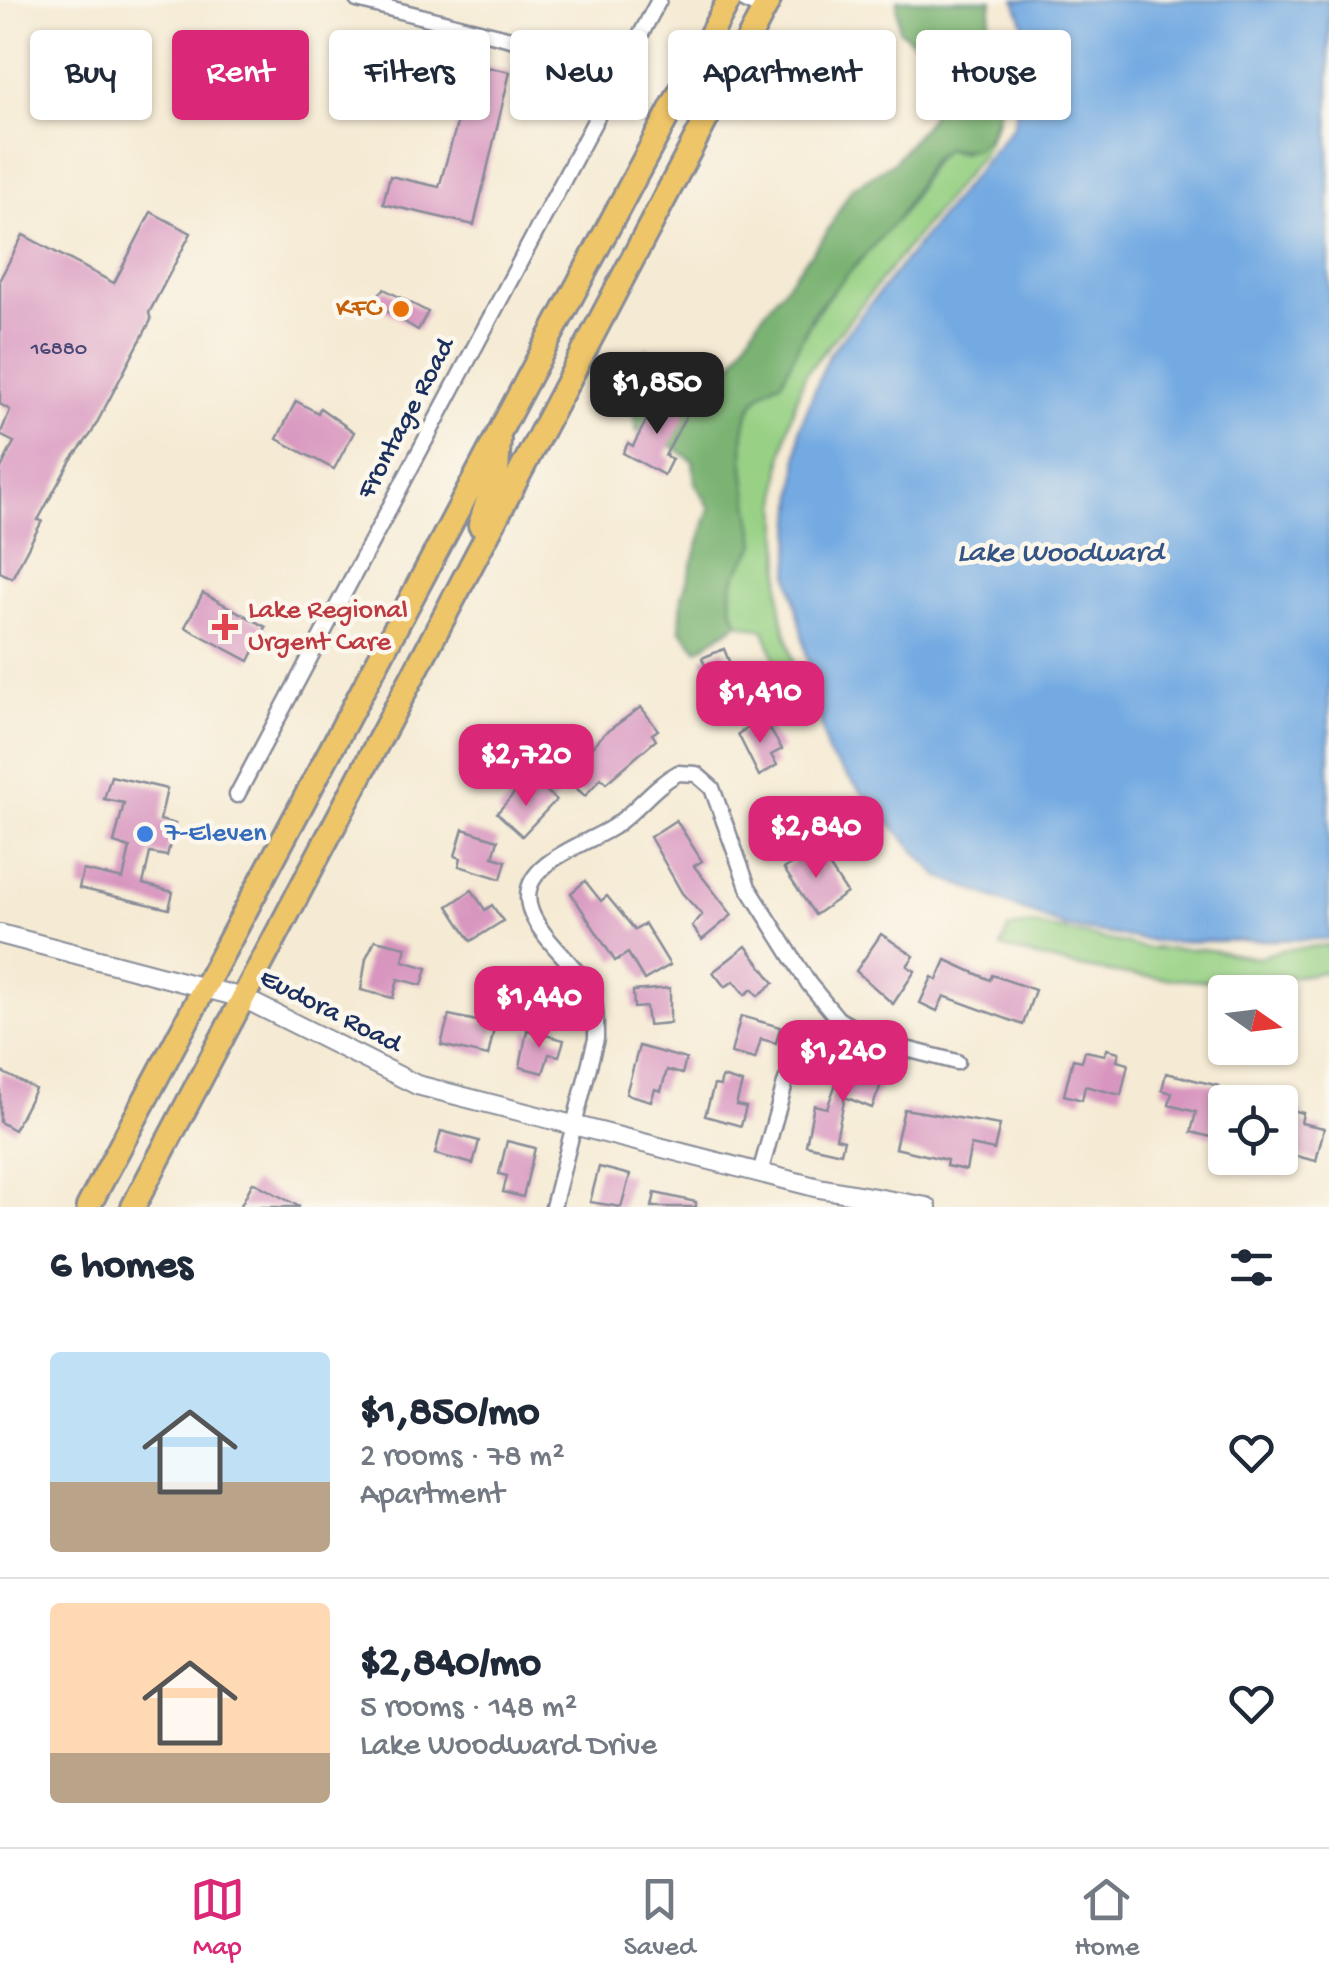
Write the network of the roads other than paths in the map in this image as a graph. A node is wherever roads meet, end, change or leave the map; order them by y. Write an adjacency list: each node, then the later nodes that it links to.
1 (358, 0): 6 (street)
2 (658, 0): 5 (street, Frontage Road)
3 (730, 0): 8 (main road)
4 (759, 3): 9 (main road)
5 (641, 30)
6 (510, 39)
7 (593, 120): 10 (street, Frontage Road)
8 (499, 433): 9 (main road); 12 (main road)
9 (460, 585): 13 (main road)
10 (237, 794)
11 (0, 934): 12 (street, Eudora Road)
12 (204, 985): 13 (street, Eudora Road); 18 (main road)
13 (243, 998): 16 (street, Eudora Road); 19 (main road)
14 (838, 1019): 15 (street); 16 (street); 17 (street)
15 (957, 1062)
16 (573, 1125): 17 (street, Eudora Road); 20 (street)
17 (760, 1173): 21 (street, Eudora Road)
18 (88, 1207)
19 (133, 1207)
20 (553, 1207)
21 (927, 1207)

